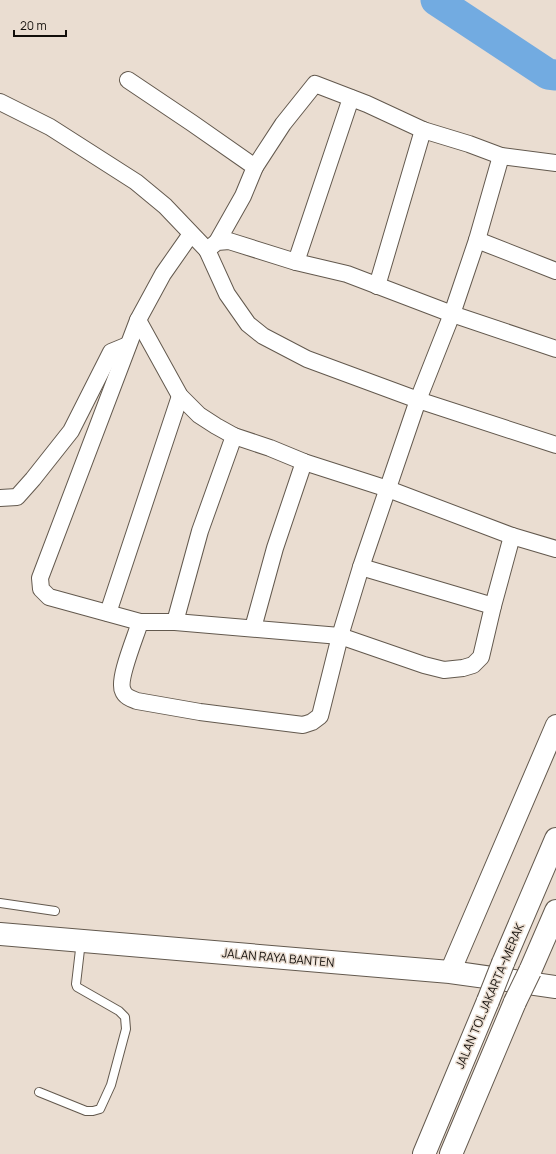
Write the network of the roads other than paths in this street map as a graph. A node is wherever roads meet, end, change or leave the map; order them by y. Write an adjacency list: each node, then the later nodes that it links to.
1 (128, 80): 7 (street)
2 (350, 98): 4 (street); 7 (street); 11 (street)
3 (0, 102): 8 (street)
4 (423, 130): 5 (street); 13 (street)
5 (501, 156): 6 (street); 9 (street)
6 (556, 163)
7 (255, 167): 10 (street)
8 (192, 234): 10 (street); 15 (street)
9 (477, 240): 12 (street); 14 (street)
10 (212, 246): 11 (street); 19 (street)
11 (296, 262): 13 (street)
12 (556, 271)
13 (377, 286): 14 (street)
14 (452, 314): 17 (street); 19 (street)
15 (138, 320): 16 (street); 18 (street)
16 (128, 345): 24 (street); 29 (street)
17 (556, 349)
18 (180, 396): 20 (street); 29 (street)
19 (418, 400): 21 (street); 23 (street)
20 (234, 436): 22 (street); 31 (street)
21 (556, 445)
22 (304, 462): 23 (street); 32 (street)
23 (388, 489): 25 (street); 27 (street)
24 (0, 498)
25 (512, 536): 26 (street); 28 (street)
26 (556, 549)
27 (361, 567): 28 (street); 33 (street)
28 (493, 606): 33 (street)
29 (108, 613): 30 (street)
30 (140, 622): 31 (street); 33 (street)
31 (175, 622): 32 (street)
32 (253, 628): 33 (street)
33 (340, 636)
34 (556, 725): 41 (street)
35 (556, 839): 44 (main road, JALAN TOL JAKARTA–MERAK, bridge)
36 (0, 903): 37 (lane)
37 (55, 911)
38 (556, 911): 45 (main road, bridge)
39 (0, 934): 40 (main road, JALAN RAYA BANTEN)
40 (80, 941): 41 (main road, JALAN RAYA BANTEN); 43 (lane)
41 (450, 972): 42 (main road, JALAN RAYA BANTEN)
42 (556, 987)
43 (39, 1092)
44 (424, 1154)
45 (451, 1154)

